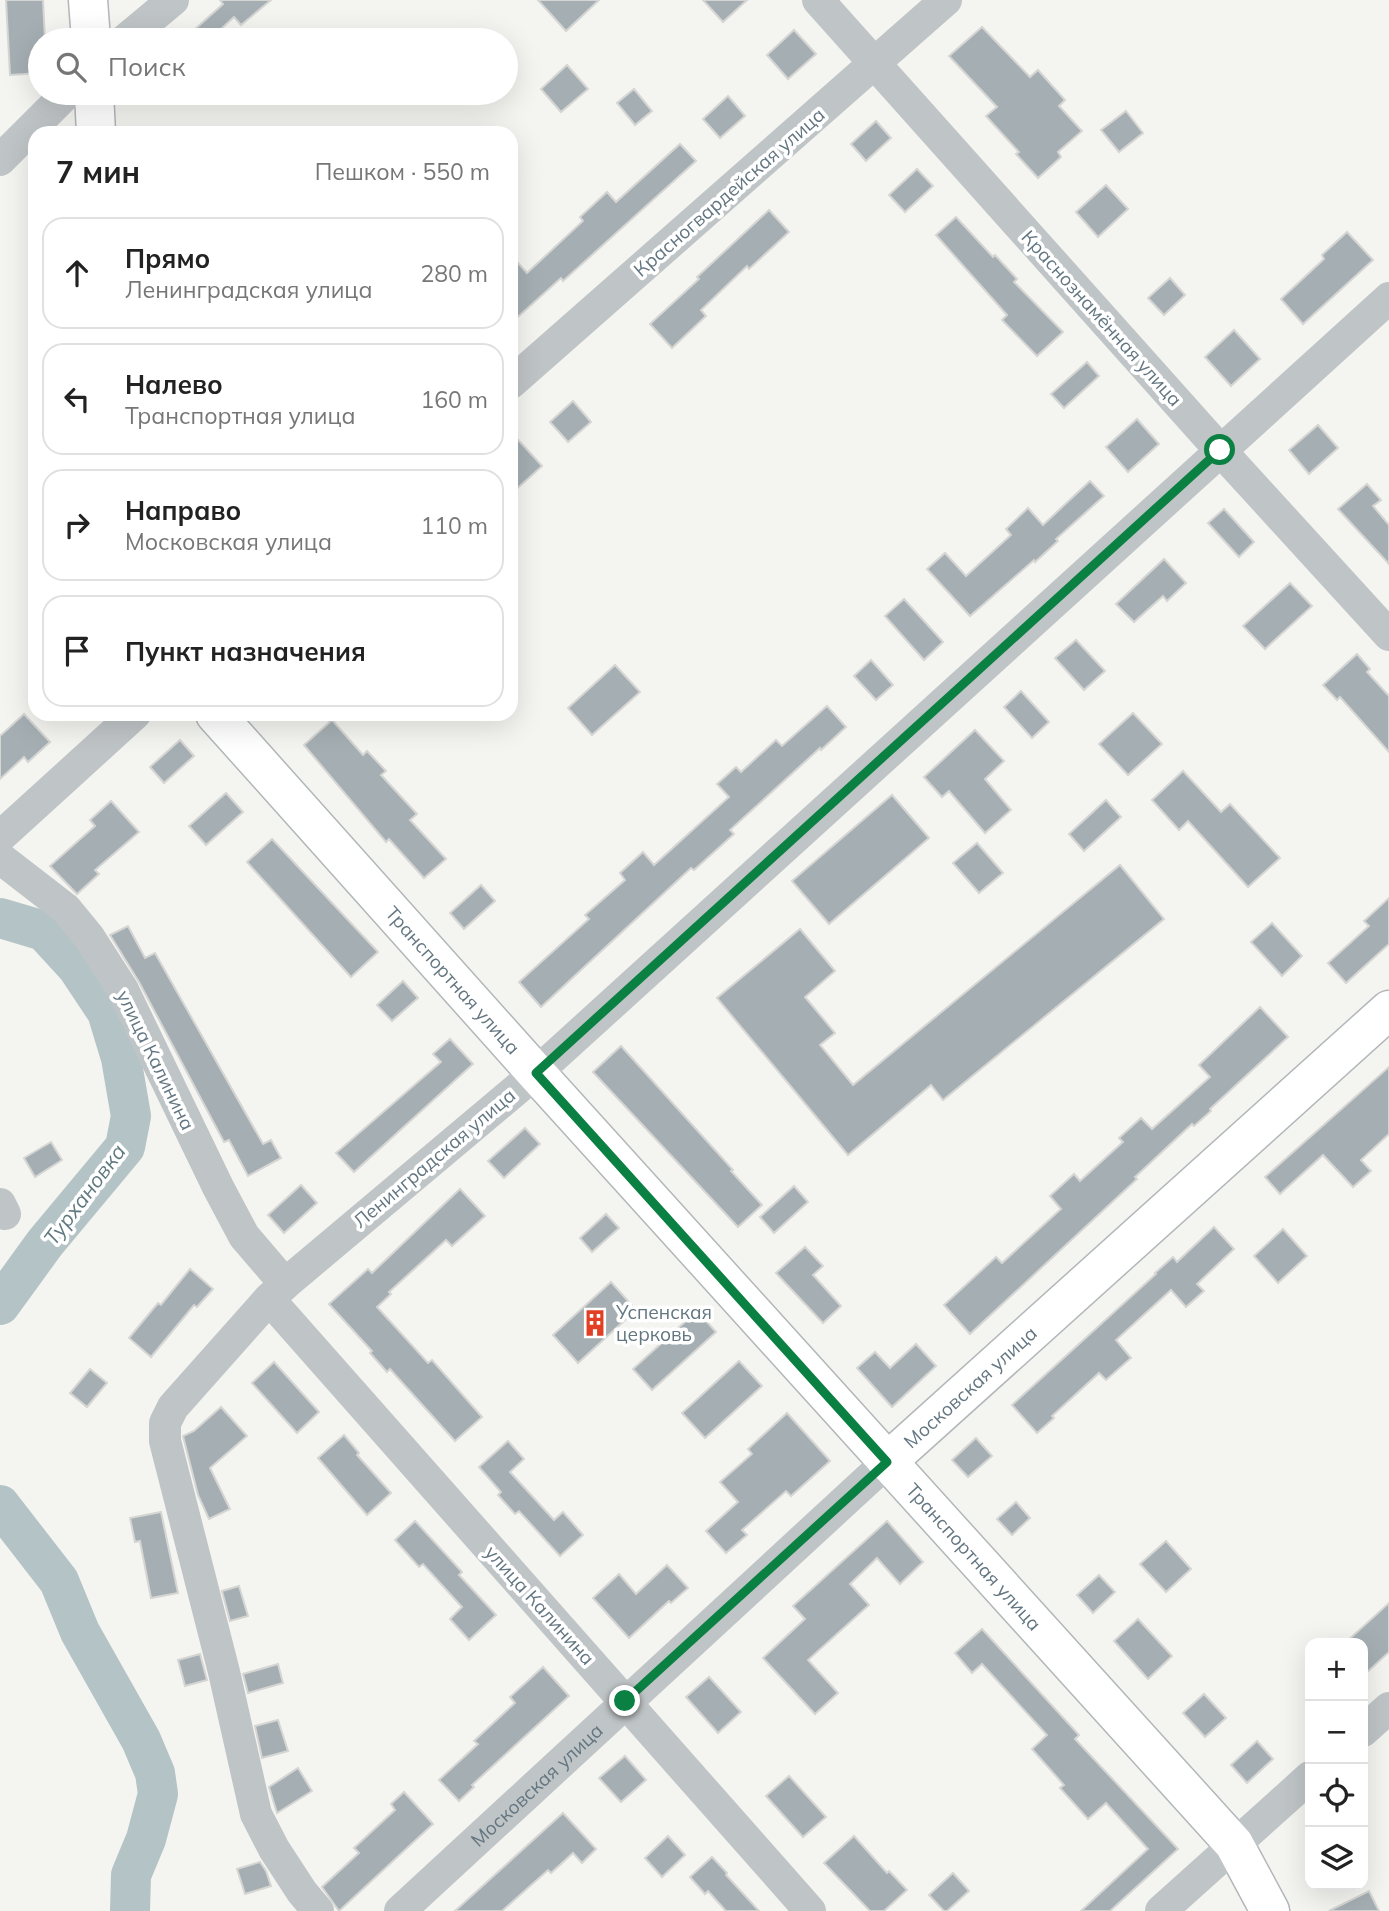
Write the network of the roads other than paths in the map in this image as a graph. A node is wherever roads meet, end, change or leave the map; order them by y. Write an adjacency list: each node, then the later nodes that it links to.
1 (88, 0): 5 (main road)
2 (173, 0): 6 (street)
3 (818, 0): 7 (street, Краснознамённая улица)
4 (946, 0): 7 (street, Красногвардейская улица)
5 (90, 28)
6 (139, 28)
7 (874, 65): 15 (street, Красногвардейская улица); 16 (street, Краснознамённая улица)
8 (55, 105): 10 (street)
9 (95, 105): 11 (main road)
10 (34, 126)
11 (96, 126)
12 (28, 132): 13 (street)
13 (0, 160)
14 (1389, 298): 16 (street, Ленинградская улица)
15 (518, 377)
16 (1220, 450): 17 (street, Краснознамённая улица); 23 (street, Ленинградская улица)
17 (1389, 635)
18 (127, 721): 20 (street)
19 (221, 721): 23 (main road, Транспортная улица)
20 (0, 837)
21 (0, 858): 24 (street, улица Калинина)
22 (1389, 1010): 25 (main road, Московская улица)
23 (536, 1073): 24 (street, Ленинградская улица); 25 (main road, Транспортная улица)
24 (277, 1291): 26 (street, улица Калинина); 31 (street, Ленинградская улица)
25 (887, 1462): 26 (street, Московская улица); 30 (main road, Транспортная улица)
26 (625, 1701): 32 (street, Московская улица); 33 (street, улица Калинина)
27 (1389, 1708): 28 (street)
28 (1368, 1727)
29 (1305, 1781): 30 (street)
30 (1234, 1844): 34 (street); 35 (main road, Транспортная улица)
31 (318, 1911)
32 (400, 1911)
33 (810, 1911)
34 (1161, 1911)
35 (1270, 1911)

